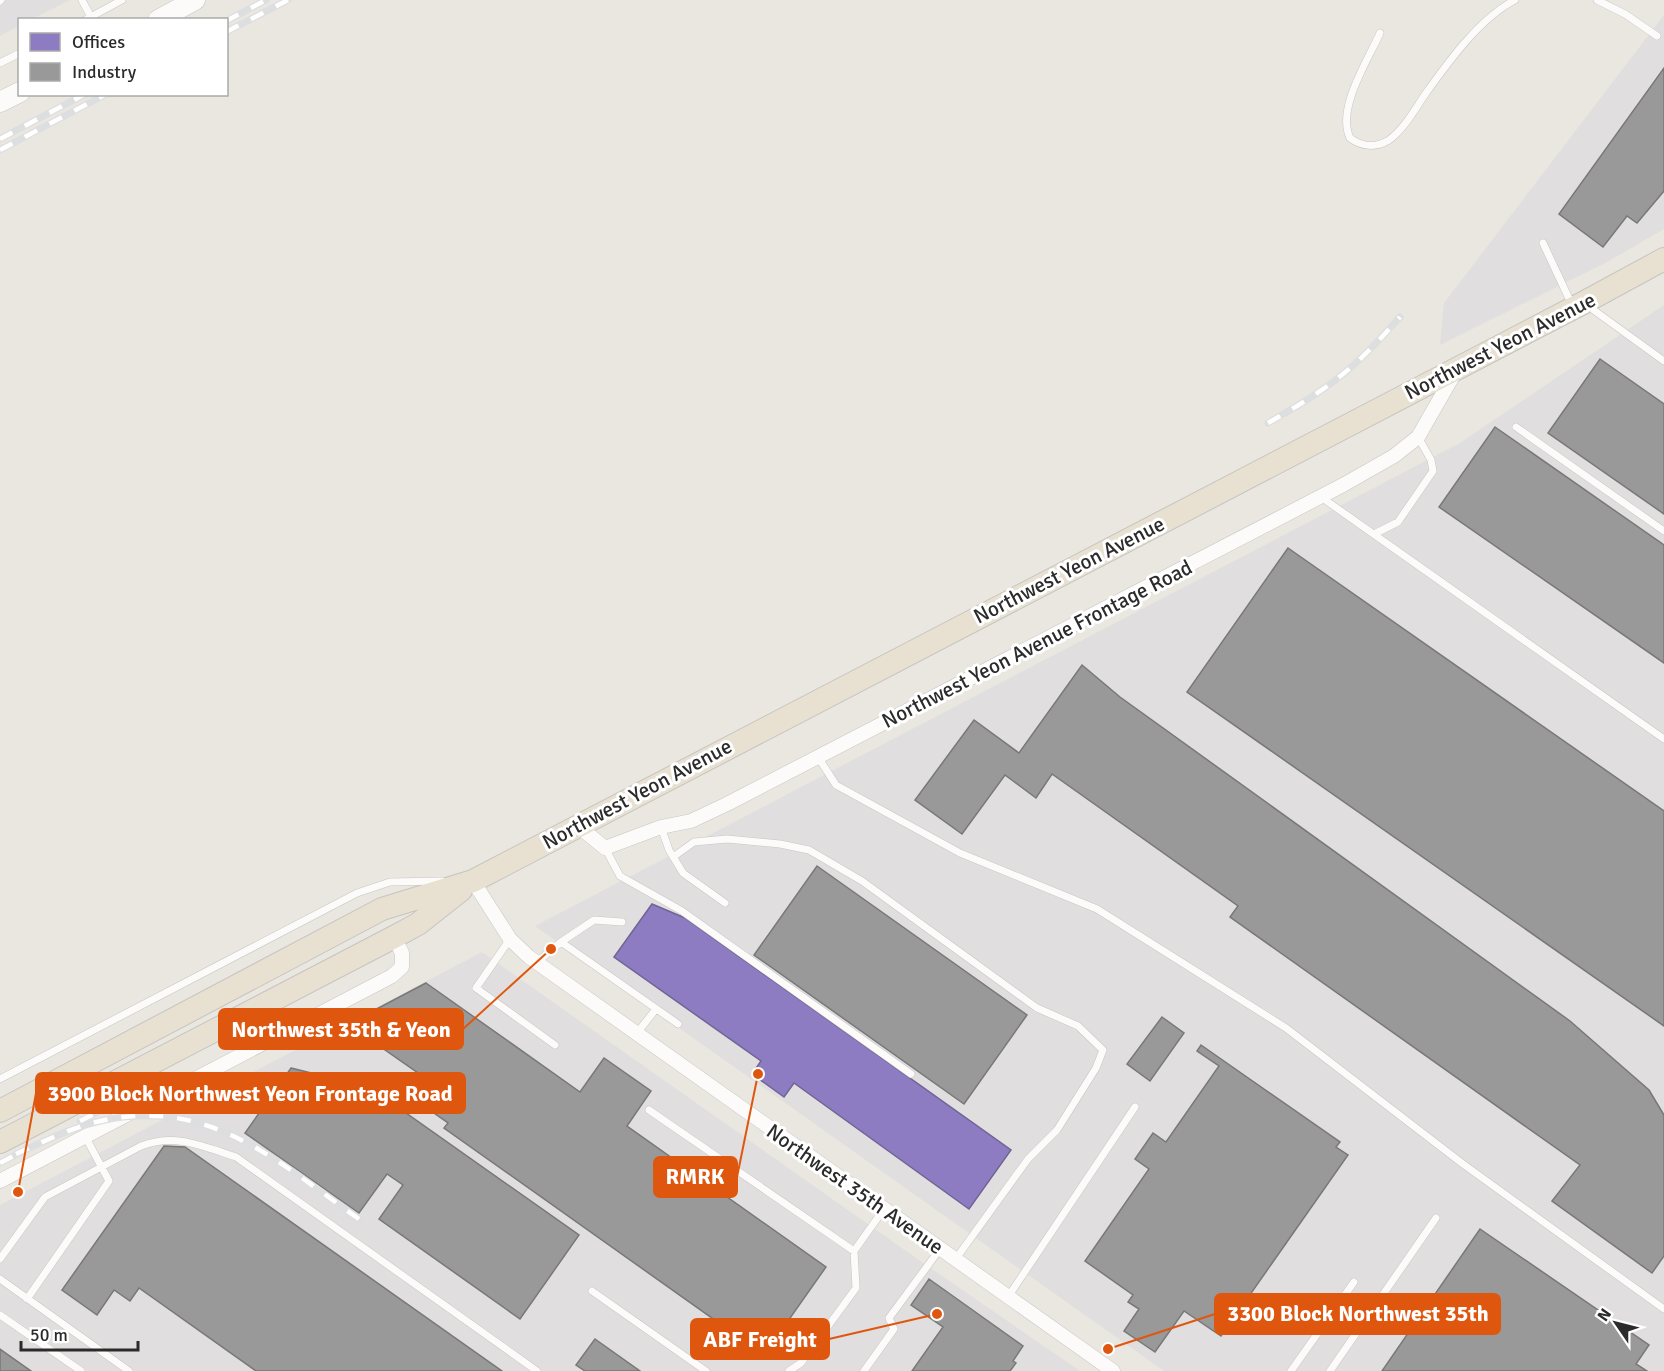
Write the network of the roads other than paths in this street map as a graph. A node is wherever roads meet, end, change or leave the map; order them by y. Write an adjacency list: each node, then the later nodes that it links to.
1 (82, 0): 6 (lane)
2 (122, 0): 7 (lane)
3 (195, 0): 8 (main road)
4 (1515, 0): 9 (lane)
5 (1597, 0): 10 (lane)
6 (89, 18)
7 (91, 18)
8 (162, 18)
9 (1380, 33)
10 (1657, 36)
11 (18, 54): 12 (lane)
12 (0, 63)
13 (18, 93): 14 (main road)
14 (0, 102)
15 (1543, 243): 17 (lane)
16 (1664, 259): 17 (highway, Northwest Yeon Avenue)
17 (1579, 305): 18 (lane); 19 (highway, Northwest Yeon Avenue)
18 (1664, 361)
19 (1458, 367): 21 (street, Northwest Yeon Avenue Frontage Road); 27 (highway, Northwest Yeon Avenue)
20 (1515, 427): 23 (lane)
21 (1419, 437): 22 (street, Northwest Yeon Avenue Frontage Road); 24 (lane)
22 (1321, 497): 24 (lane); 26 (street, Northwest Yeon Avenue Frontage Road)
23 (1664, 531)
24 (1374, 534): 25 (lane)
25 (1664, 740)
26 (818, 757): 28 (street, Northwest Yeon Avenue Frontage Road); 62 (lane)
27 (578, 825): 29 (street); 31 (highway, Northwest Yeon Avenue)
28 (661, 827): 29 (street, Northwest Yeon Avenue Frontage Road); 30 (lane)
29 (605, 848): 42 (lane)
30 (673, 857): 32 (lane); 56 (lane)
31 (473, 880): 34 (highway, Northwest Yeon Avenue); 35 (street, Northwest 35th Avenue); 43 (lane); 46 (highway, Northwest Yeon Avenue)
32 (725, 903)
33 (622, 922): 36 (lane)
34 (394, 937): 47 (street); 48 (highway, Northwest Yeon Avenue)
35 (510, 939): 37 (street, Northwest 35th Avenue); 41 (lane)
36 (561, 942): 37 (lane); 38 (lane)
37 (537, 962): 40 (street, Northwest 35th Avenue)
38 (656, 1009): 39 (lane); 40 (lane)
39 (678, 1024)
40 (637, 1033): 51 (street, Northwest 35th Avenue)
41 (555, 1045)
42 (911, 1074)
43 (0, 1079)
44 (1135, 1107): 60 (lane)
45 (649, 1110): 54 (lane)
46 (0, 1111)
47 (85, 1136): 49 (lane); 50 (street)
48 (0, 1142)
49 (101, 1167): 55 (lane); 61 (lane); 66 (lane)
50 (0, 1181)
51 (884, 1209): 53 (street, Northwest 35th Avenue); 54 (lane)
52 (1436, 1218): 72 (lane)
53 (940, 1249): 56 (street, Northwest 35th Avenue); 69 (lane)
54 (854, 1251): 68 (lane)
55 (0, 1260)
56 (955, 1260): 60 (street, Northwest 35th Avenue)
57 (0, 1279): 61 (lane)
58 (1354, 1282): 71 (lane)
59 (592, 1292): 67 (lane)
60 (1008, 1297): 70 (street, Northwest 35th Avenue)
61 (27, 1299): 65 (lane)
62 (1664, 1309)
63 (0, 1315): 64 (lane)
64 (81, 1371)
65 (129, 1371)
66 (537, 1371)
67 (706, 1371)
68 (789, 1371)
69 (864, 1371)
70 (1113, 1371)
71 (1291, 1371)
72 (1330, 1371)

